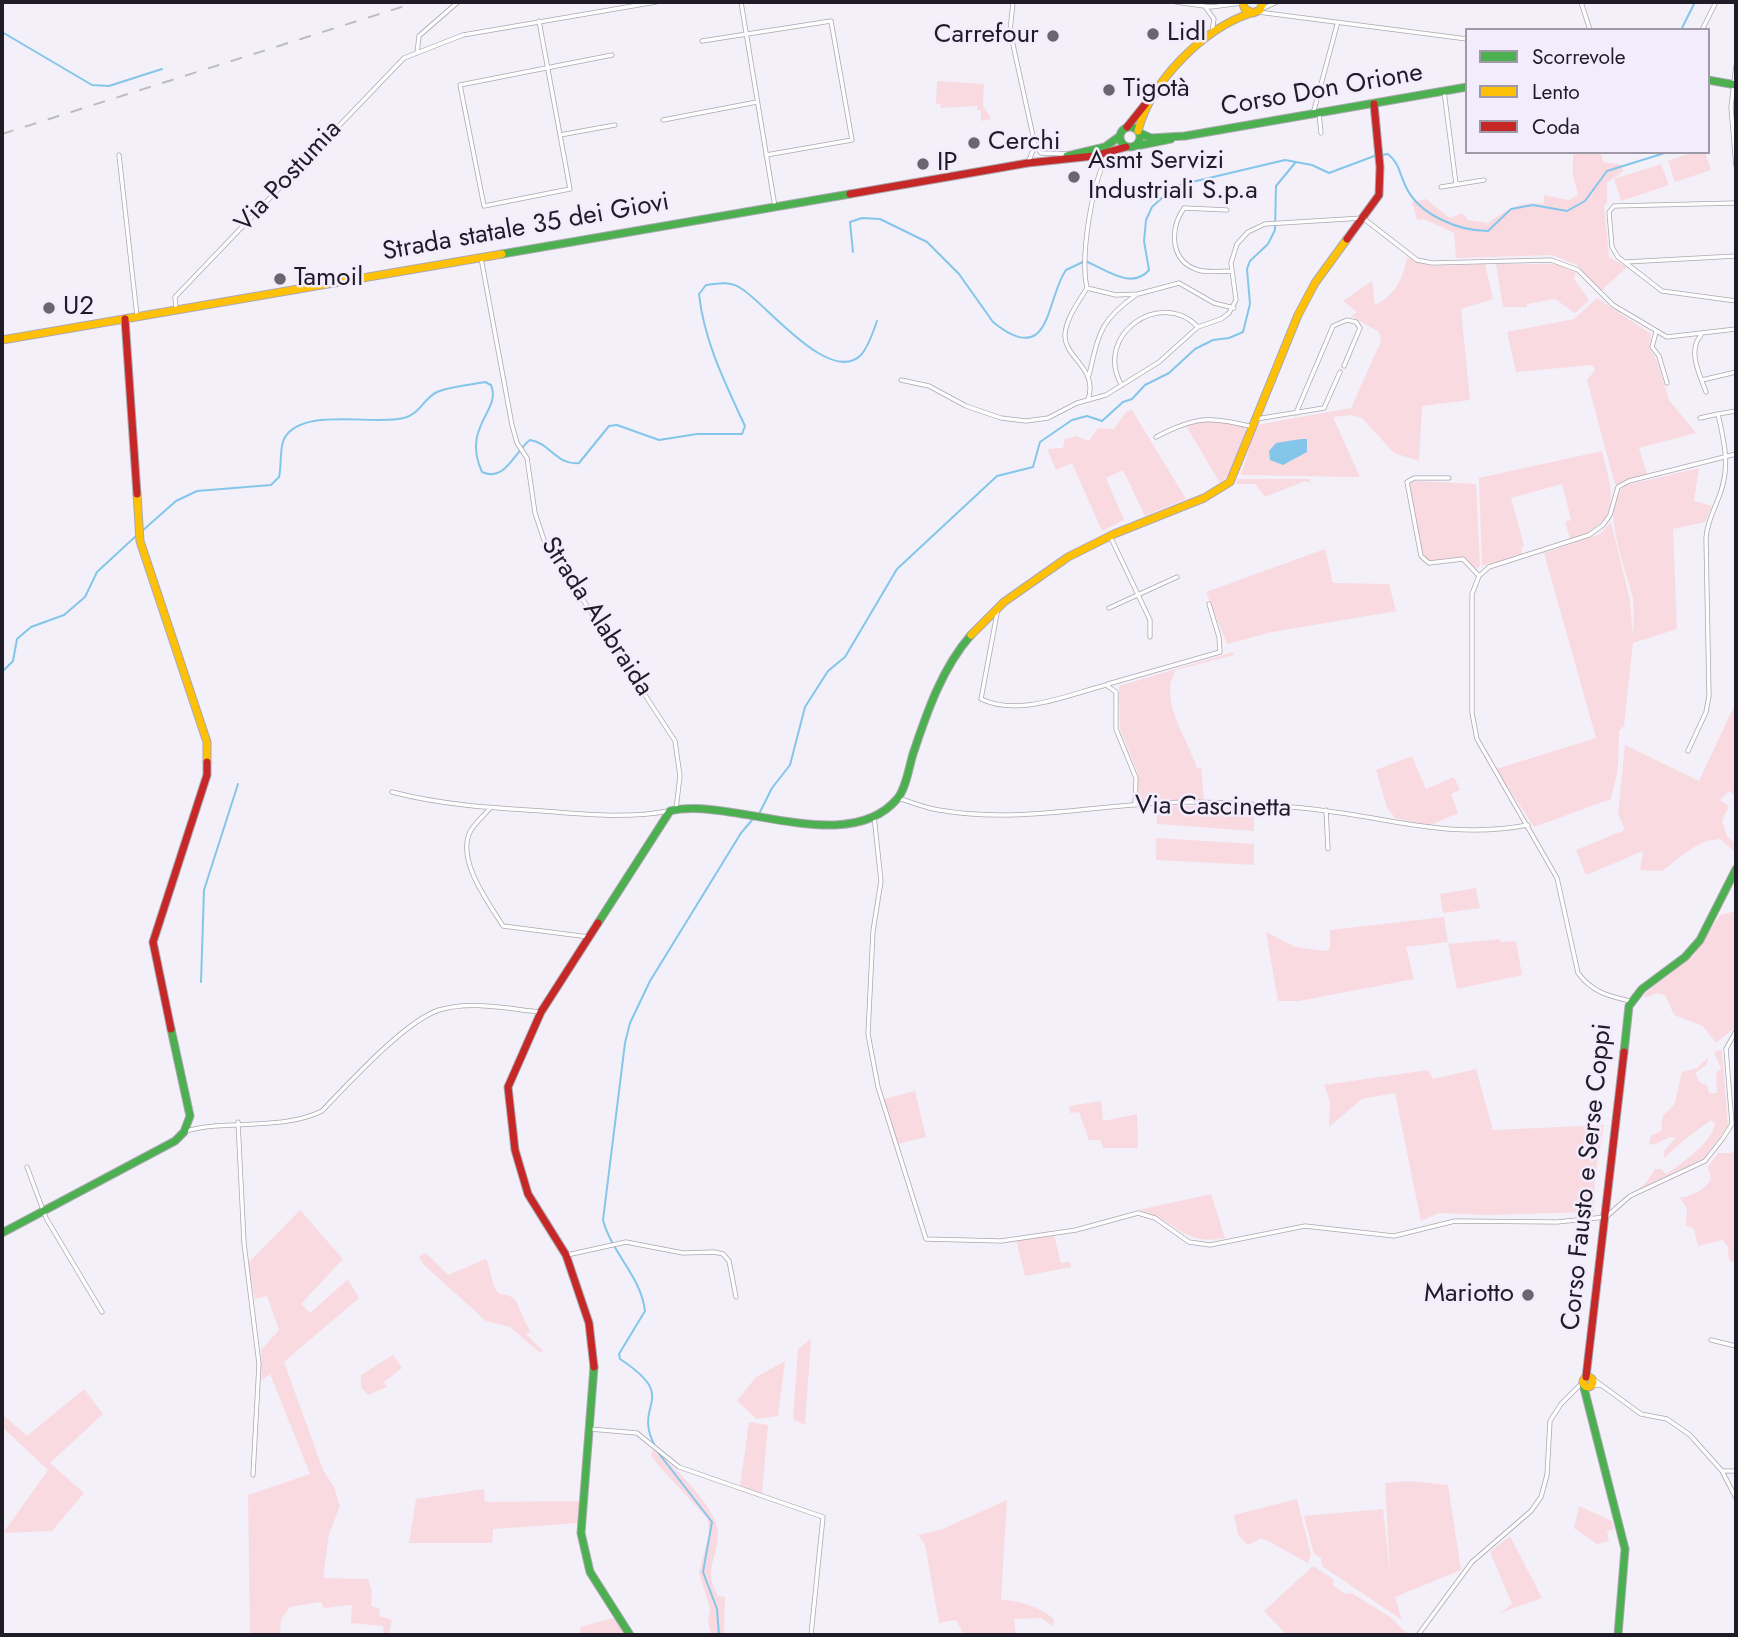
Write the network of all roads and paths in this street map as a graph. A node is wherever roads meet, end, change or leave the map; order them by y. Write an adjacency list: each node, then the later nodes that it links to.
1 (457, 2): 22 (street, Via Postumia)
2 (656, 2): 14 (street, Via Postumia)
3 (741, 2): 18 (street)
4 (1013, 2): 43 (street)
5 (1178, 2): 10 (street)
6 (1277, 2): 11 (street)
7 (1581, 2): 16 (street)
8 (1716, 2): 17 (street)
9 (1243, 3): 10 (street); 11 (street); 13 (street)
10 (1205, 6): 19 (street)
11 (1261, 8): 12 (street); 12 (street); 13 (street)
12 (1276, 14): 15 (street)
13 (1232, 19): 19 (street)
14 (539, 21): 22 (street, Via Postumia); 25 (street)
15 (1337, 24): 20 (street); 33 (street)
16 (1589, 28)
17 (1703, 28)
18 (746, 33): 21 (street); 31 (street); 48 (street)
19 (1211, 34): 30 (street)
20 (1465, 39)
21 (702, 41)
22 (417, 53): 68 (street, Via Postumia)
23 (612, 55): 25 (street)
24 (1736, 66): 27 (street)
25 (548, 68): 39 (street); 39 (street)
26 (1710, 80): 27 (street)
27 (1735, 85): 42 (street)
28 (1465, 87): 29 (street, Corso Don Orione)
29 (1444, 91): 32 (street, Corso Don Orione); 54 (street)
30 (1157, 93): 36 (street); 37 (street)
31 (758, 102): 34 (street); 48 (street)
32 (1374, 104): 33 (street, Corso Don Orione); 59 (street)
33 (1316, 114): 38 (street); 41 (street, Corso Don Orione)
34 (663, 120)
35 (615, 125): 39 (street)
36 (1126, 128): 37 (street, Corso Don Orione); 40 (street, Strada statale 35 dei Giovi)
37 (1139, 132): 41 (street, Corso Don Orione); 44 (street)
38 (1321, 133)
39 (560, 135)
40 (1120, 136): 45 (street); 46 (street, Strada statale 35 dei Giovi)
41 (1185, 136): 44 (street, Corso Don Orione)
42 (1735, 141): 52 (street)
43 (1035, 145): 49 (street); 51 (street)
44 (1136, 146): 45 (street, Corso Don Orione)
45 (1126, 147): 46 (street, Strada statale 35 dei Giovi)
46 (1107, 151): 49 (street, Strada statale 35 dei Giovi); 50 (street, Strada statale 35 dei Giovi); 64 (street)
47 (119, 155): 69 (street)
48 (766, 155): 57 (street)
49 (1071, 155): 50 (street, Strada statale 35 dei Giovi)
50 (1057, 159): 51 (street, Strada statale 35 dei Giovi)
51 (1028, 163): 57 (street, Strada statale 35 dei Giovi)
52 (1736, 166)
53 (1484, 180): 54 (street)
54 (1456, 184): 55 (street)
55 (1441, 187)
56 (1736, 203): 62 (street)
57 (775, 207): 61 (street, Strada statale 35 dei Giovi)
58 (1227, 210): 63 (street)
59 (1363, 218): 63 (street); 73 (street); 90 (street)
60 (1736, 256): 62 (street)
61 (480, 257): 68 (street, Strada statale 35 dei Giovi); 109 (street, Strada Alabraida)
62 (1624, 262): 66 (street)
63 (1233, 271): 67 (street)
64 (1087, 288): 65 (street); 79 (street)
65 (1138, 294): 67 (street); 79 (street)
66 (1736, 301)
67 (1234, 308): 71 (street)
68 (176, 310): 69 (street, Strada statale 35 dei Giovi)
69 (137, 317): 70 (street, Strada statale 35 dei Giovi)
70 (125, 319): 75 (street, Strada statale 35 dei Giovi); 120 (street)
71 (1198, 327): 83 (street); 83 (street)
72 (1736, 328): 74 (street)
73 (1656, 332): 74 (street); 82 (street)
74 (1703, 334): 81 (street)
75 (2, 340)
76 (1344, 366): 87 (street)
77 (1340, 372): 87 (street)
78 (1736, 372): 81 (street)
79 (1088, 375): 85 (street)
80 (901, 380): 85 (street)
81 (1702, 380): 84 (street)
82 (1667, 383)
83 (1121, 385): 85 (street)
84 (1706, 392)
85 (1088, 400)
86 (1736, 411): 88 (street)
87 (1296, 413): 90 (street)
88 (1718, 414): 89 (street); 93 (street)
89 (1700, 418)
90 (1255, 423): 91 (street); 95 (street)
91 (1156, 437)
92 (1736, 454): 93 (street)
93 (1727, 458): 96 (street); 104 (street)
94 (1449, 478): 96 (street)
95 (1110, 536): 98 (street); 100 (street)
96 (1479, 576): 112 (street)
97 (1177, 578): 98 (street)
98 (1139, 595): 101 (street); 102 (street)
99 (1209, 604): 103 (street)
100 (998, 607): 103 (street); 106 (street)
101 (1109, 608)
102 (1150, 637)
103 (1106, 685): 107 (street)
104 (1688, 751)
105 (392, 792): 108 (street)
106 (898, 798): 107 (street, Via Cascinetta); 111 (street)
107 (1135, 805): 110 (street, Via Cascinetta)
108 (490, 808): 109 (street); 115 (street)
109 (673, 810): 111 (street); 115 (street)
110 (1326, 810): 112 (street, Via Cascinetta); 113 (street)
111 (874, 816): 123 (street)
112 (1528, 825): 116 (street)
113 (1328, 849)
114 (1736, 869): 116 (street, Corso Fausto e Serse Coppi)
115 (589, 937): 117 (street)
116 (1631, 1001): 123 (street, Corso Fausto e Serse Coppi)
117 (541, 1012): 119 (street); 125 (street)
118 (1736, 1031): 123 (street)
119 (238, 1122): 120 (street); 134 (street)
120 (184, 1132): 122 (street)
121 (27, 1167): 122 (street)
122 (43, 1212): 124 (street); 127 (street)
123 (1606, 1217): 130 (street, Corso Fausto e Serse Coppi)
124 (2, 1233)
125 (566, 1255): 126 (street); 131 (street)
126 (736, 1297)
127 (102, 1312)
128 (1712, 1340): 129 (street)
129 (1736, 1346)
130 (1588, 1382): 132 (street); 138 (street); 139 (street, Corso Fausto e Serse Coppi)
131 (590, 1429): 136 (street); 137 (street)
132 (1722, 1471): 133 (street); 135 (street)
133 (1736, 1471)
134 (253, 1475)
135 (1736, 1498)
136 (630, 1635)
137 (811, 1635)
138 (1418, 1635)
139 (1618, 1635)

